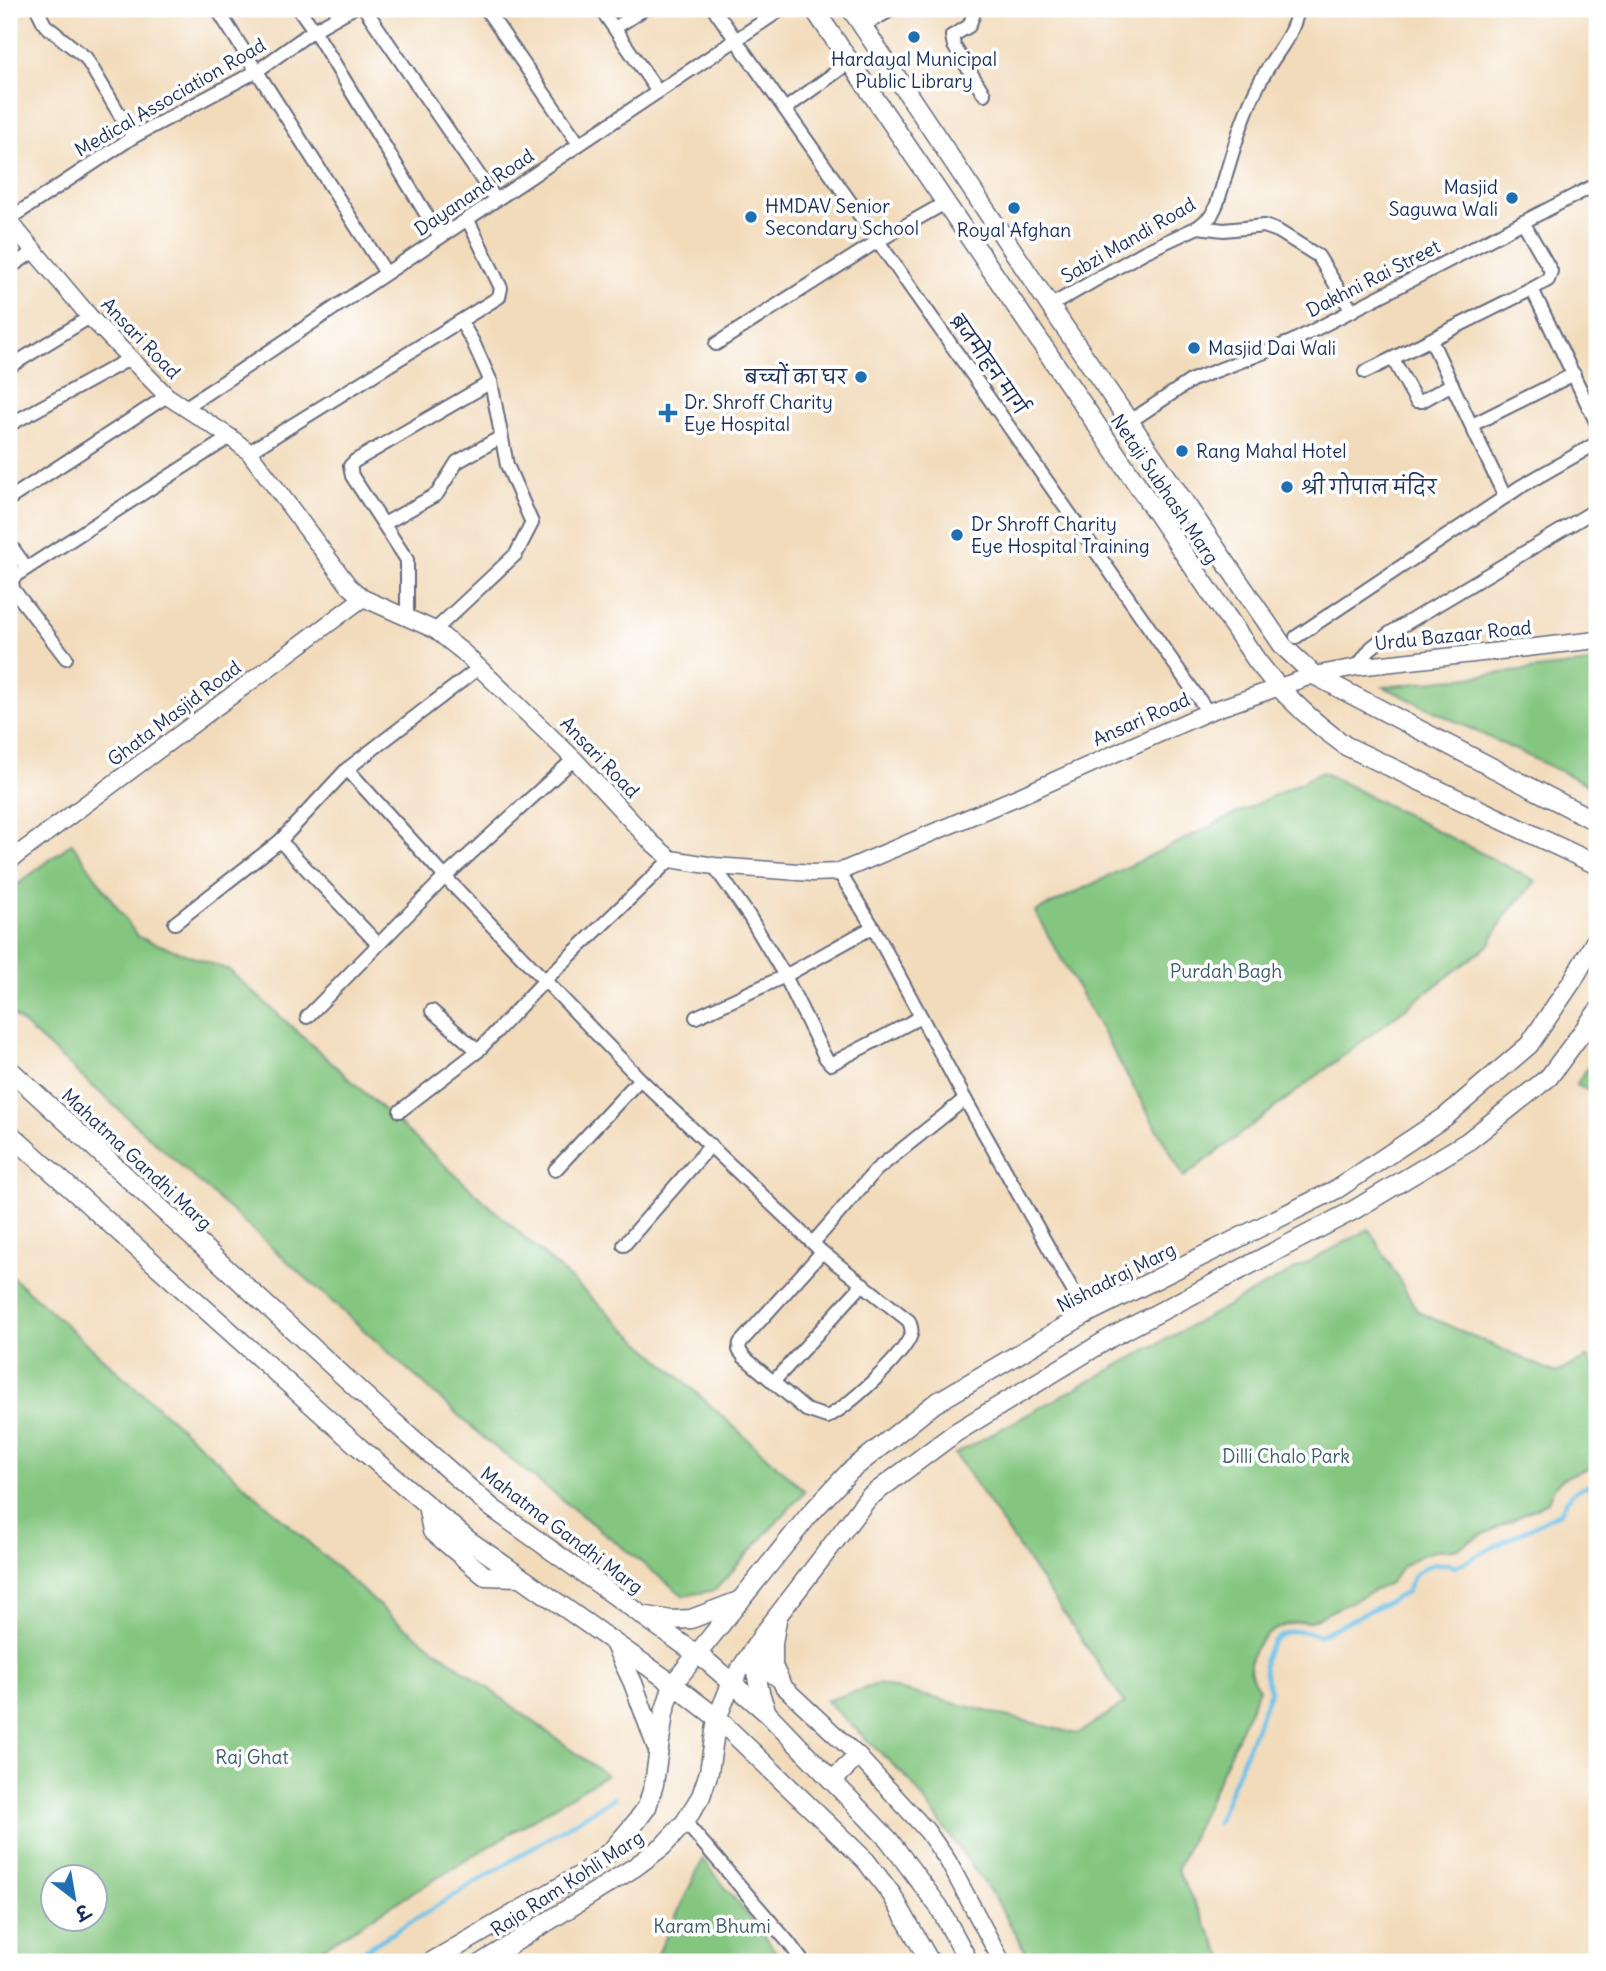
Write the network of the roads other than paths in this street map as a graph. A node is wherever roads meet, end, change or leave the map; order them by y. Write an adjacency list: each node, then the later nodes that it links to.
1 (37, 9): 25 (street)
2 (217, 9): 21 (street)
3 (299, 9): 18 (street)
4 (351, 9): 18 (street, Medical Association Road)
5 (365, 9): 28 (street)
6 (486, 9): 26 (street)
7 (601, 9): 17 (street)
8 (644, 9): 17 (street)
9 (714, 9): 19 (street, ब्रजमोहन मार्ग)
10 (782, 9): 19 (street, Dayanand Road)
11 (814, 9): 20 (main road, Netaji Subhash Marg)
12 (851, 9): 16 (main road, Netaji Subhash Marg)
13 (893, 9): 16 (street)
14 (970, 9): 23 (street)
15 (1298, 9): 33 (street, Sabzi Mandi Road)
16 (862, 26): 40 (main road, Netaji Subhash Marg)
17 (615, 29): 22 (street)
18 (314, 30): 21 (street, Medical Association Road); 34 (street)
19 (736, 40): 22 (street, Dayanand Road); 24 (street, ब्रजमोहन मार्ग)
20 (850, 62): 24 (street); 29 (main road, Netaji Subhash Marg)
21 (257, 71): 25 (street, Medical Association Road); 38 (street)
22 (658, 92): 26 (street, Dayanand Road)
23 (985, 94)
24 (785, 109): 35 (street, ब्रजमोहन मार्ग)
25 (133, 137): 30 (street, Medical Association Road)
26 (579, 144): 28 (street, Dayanand Road)
27 (1597, 184): 32 (street, Dakhni Rai Street)
28 (496, 200): 31 (street, Dayanand Road)
29 (945, 203): 35 (street); 78 (main road, Netaji Subhash Marg)
30 (9, 220): 36 (street, Ansari Road)
31 (468, 220): 34 (street, Dayanand Road); 43 (street)
32 (1523, 222): 39 (street); 41 (street, Dakhni Rai Street)
33 (1198, 227): 40 (street, Sabzi Mandi Road); 41 (street)
34 (440, 237): 38 (street, Dayanand Road)
35 (878, 240): 45 (street); 79 (street, ब्रजमोहन मार्ग)
36 (33, 252): 37 (street); 42 (street, Ansari Road)
37 (9, 268)
38 (386, 273): 54 (street, Dayanand Road)
39 (1532, 289): 44 (street); 50 (street)
40 (1050, 306): 55 (main road, Netaji Subhash Marg)
41 (1352, 311): 55 (street, Dakhni Rai Street)
42 (90, 317): 46 (street, Ansari Road); 48 (street)
43 (461, 323): 51 (street); 62 (street)
44 (1431, 340): 47 (street); 52 (street)
45 (716, 344)
46 (131, 358): 53 (street, Ansari Road); 57 (street)
47 (1393, 359): 49 (street); 52 (street)
48 (9, 368)
49 (1365, 372)
50 (1574, 374): 56 (street); 58 (street)
51 (491, 382): 60 (street); 66 (street)
52 (1452, 384): 58 (street)
53 (167, 396): 54 (street, Ansari Road); 64 (street)
54 (186, 407): 59 (street, Ansari Road)
55 (1129, 422): 77 (main road, Netaji Subhash Marg)
56 (1597, 424)
57 (9, 425)
58 (1472, 425): 63 (street)
59 (230, 437): 62 (street, Ansari Road); 68 (street)
60 (501, 437): 66 (street); 71 (street)
61 (1597, 443): 63 (street)
62 (249, 452): 69 (street, Ansari Road)
63 (1505, 496): 72 (street)
64 (9, 499)
65 (1597, 509): 76 (street)
66 (384, 524): 70 (street)
67 (9, 543): 68 (street)
68 (26, 567): 74 (street)
69 (363, 598): 70 (street, Ansari Road); 85 (street, Ghata Masjid Road)
70 (407, 619): 71 (street, Ansari Road)
71 (435, 629): 75 (street, Ansari Road)
72 (1296, 637)
73 (1597, 640): 76 (street, Urdu Bazaar Road)
74 (66, 658)
75 (480, 667): 80 (street, Ansari Road); 81 (street)
76 (1357, 667): 77 (street, Urdu Bazaar Road)
77 (1314, 675): 78 (street, Ansari Road); 82 (main road, Netaji Subhash Marg)
78 (1278, 689): 79 (street, Ansari Road); 86 (main road, Netaji Subhash Marg)
79 (1208, 712): 88 (street, Ansari Road)
80 (574, 759): 84 (street, Ansari Road); 89 (street)
81 (347, 769): 83 (street); 89 (street)
82 (1597, 822)
83 (280, 841): 90 (street); 93 (street)
84 (671, 859): 87 (street, Ansari Road); 95 (street)
85 (9, 861)
86 (1597, 865)
87 (714, 866): 88 (street, Ansari Road); 94 (street)
88 (839, 872): 91 (street)
89 (445, 877): 93 (street); 95 (street)
90 (175, 923)
91 (873, 927): 94 (street); 100 (street)
92 (1597, 938): 112 (main road, Nishadraj Marg)
93 (378, 944): 98 (street)
94 (785, 976): 99 (street); 100 (street)
95 (546, 979): 101 (street); 103 (street)
96 (432, 1011): 101 (street)
97 (1597, 1012): 115 (main road)
98 (307, 1017)
99 (696, 1017)
100 (921, 1017): 104 (street)
101 (478, 1051): 105 (street)
102 (9, 1069): 116 (main road, Mahatma Gandhi Marg)
103 (640, 1079): 107 (street); 108 (street)
104 (965, 1099): 110 (street); 112 (street)
105 (400, 1111)
106 (9, 1133): 118 (main road)
107 (711, 1145): 109 (street); 110 (street)
108 (555, 1170)
109 (624, 1245)
110 (818, 1248): 111 (street); 113 (street)
111 (863, 1284): 113 (street); 113 (street)
112 (1086, 1314): 114 (main road, Nishadraj Marg)
113 (773, 1382)
114 (742, 1599): 116 (main road); 119 (main road, Nishadraj Marg)
115 (779, 1614): 117 (main road); 121 (street)
116 (643, 1616): 119 (main road, Mahatma Gandhi Marg)
117 (762, 1636): 120 (main road); 122 (main road)
118 (615, 1643): 123 (main road); 126 (main road)
119 (697, 1654): 122 (main road, Mahatma Gandhi Marg); 123 (main road, Nishadraj Marg)
120 (756, 1662): 121 (main road); 124 (main road)
121 (779, 1678): 127 (street)
122 (732, 1682): 124 (main road, Mahatma Gandhi Marg); 125 (main road, Raja Ram Kohli Marg)
123 (673, 1684): 125 (main road); 126 (main road, Raja Ram Kohli Marg)
124 (768, 1714): 128 (main road, Mahatma Gandhi Marg)
125 (718, 1718): 129 (main road, Raja Ram Kohli Marg); 133 (main road)
126 (658, 1752): 130 (main road, Raja Ram Kohli Marg)
127 (858, 1756): 128 (main road); 135 (street)
128 (832, 1780): 134 (main road, Mahatma Gandhi Marg)
129 (685, 1822): 131 (main road, Raja Ram Kohli Marg); 132 (street)
130 (431, 1962)
131 (483, 1962)
132 (803, 1962)
133 (930, 1962)
134 (969, 1962)
135 (1002, 1962)

